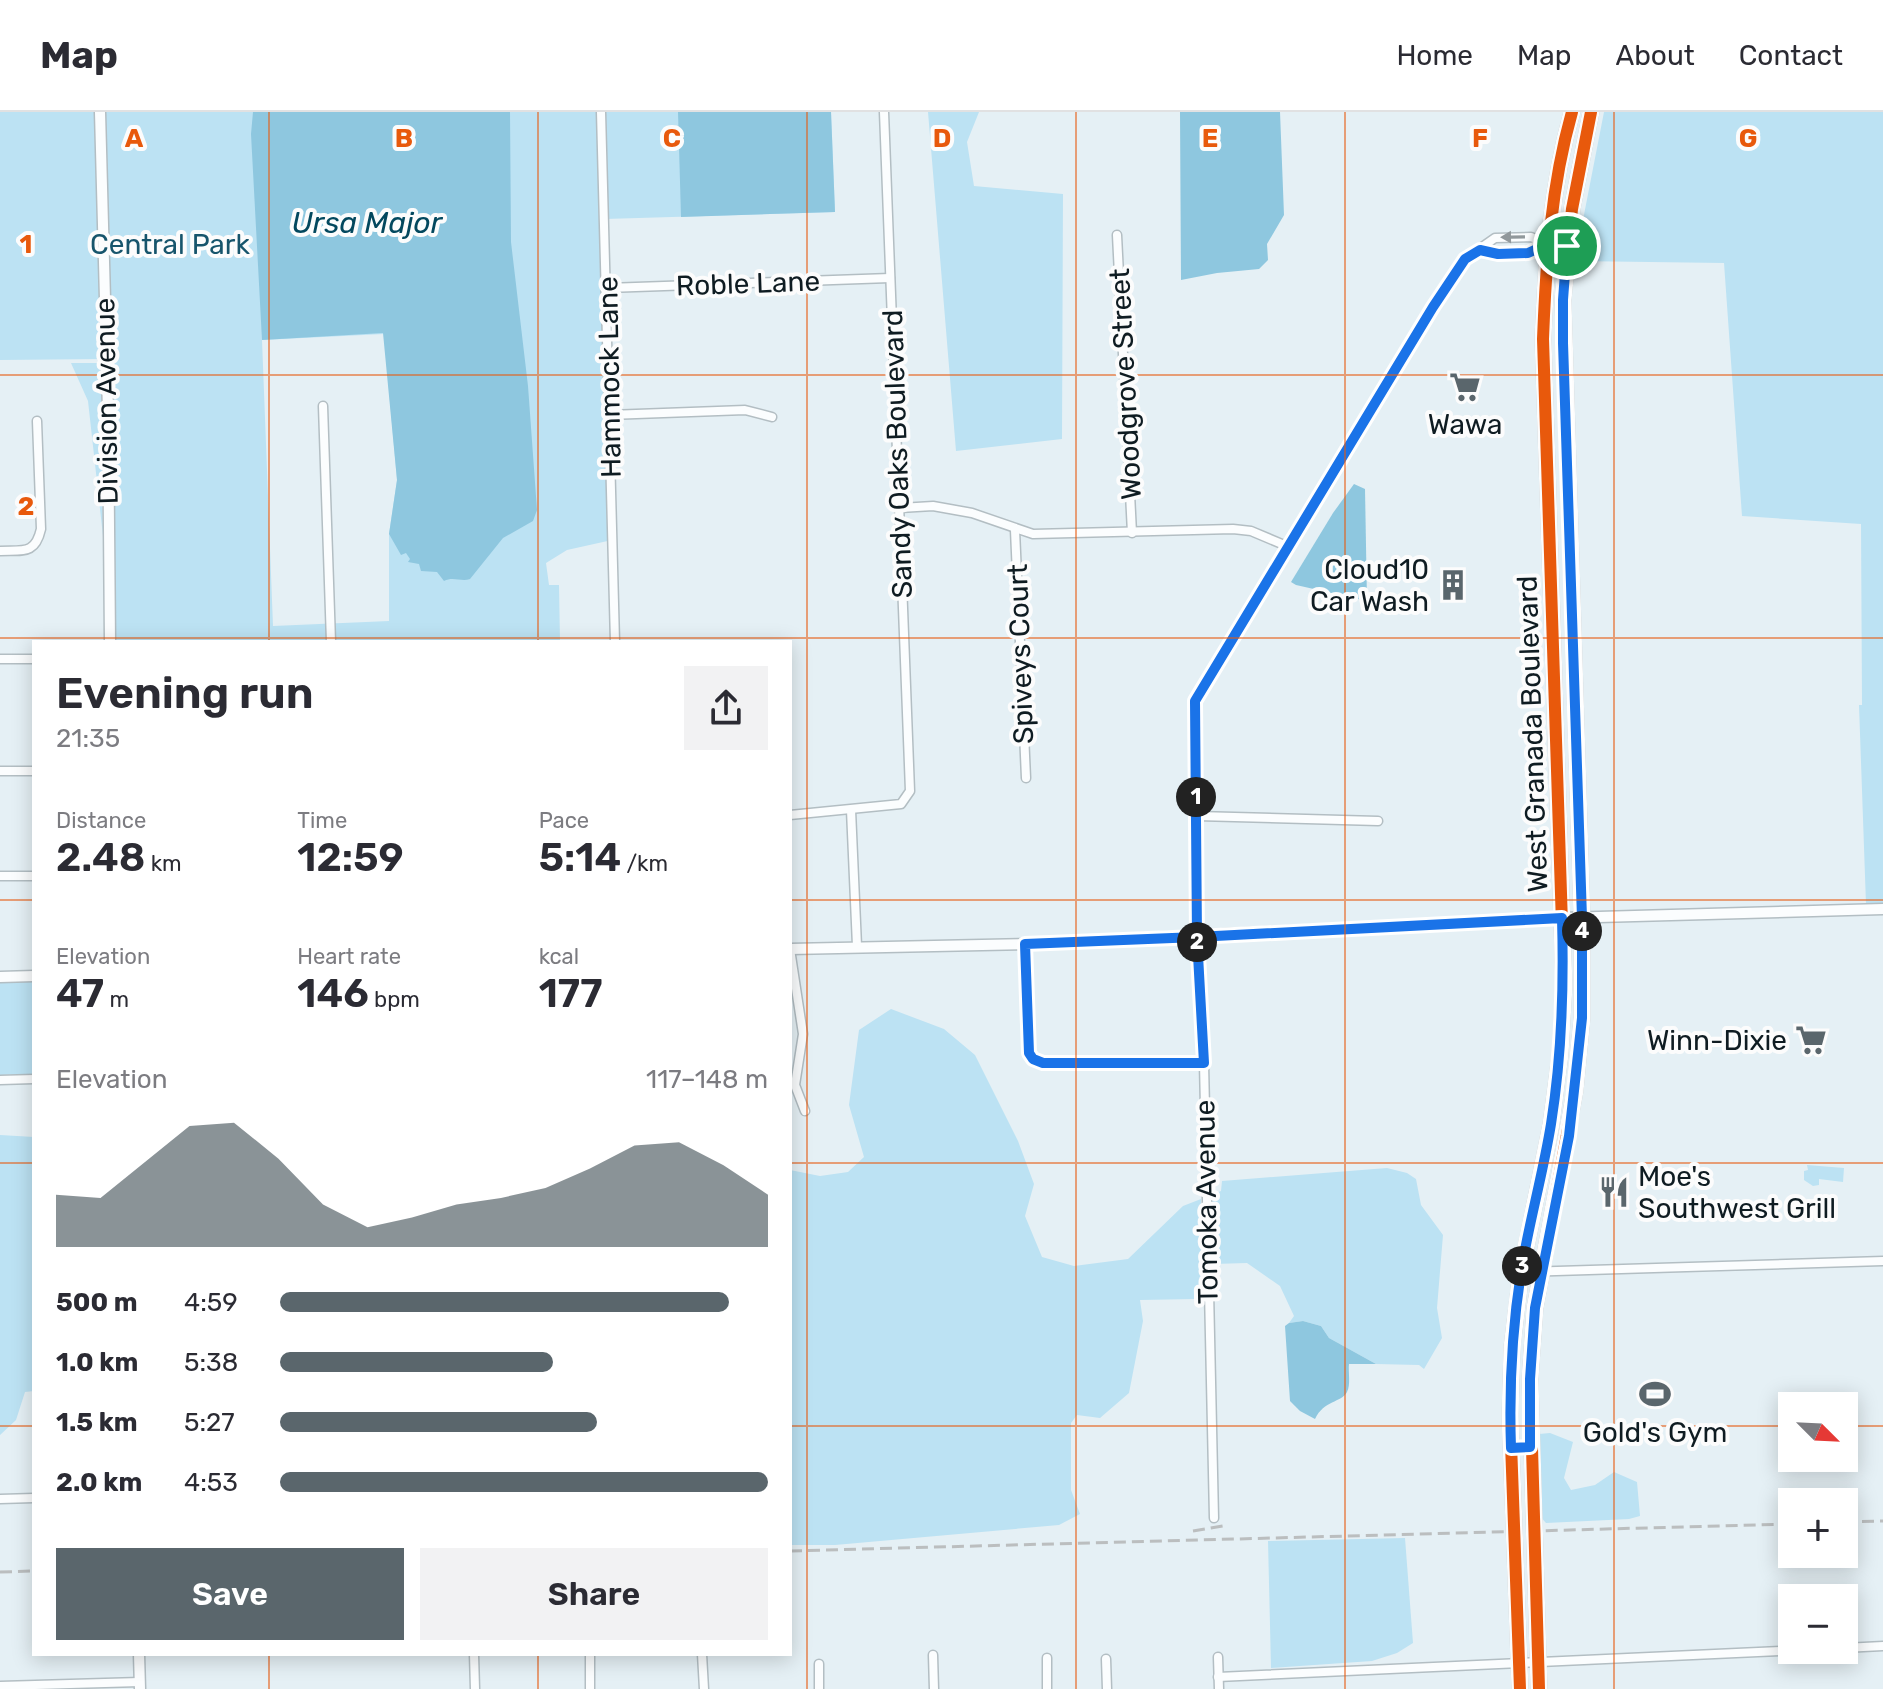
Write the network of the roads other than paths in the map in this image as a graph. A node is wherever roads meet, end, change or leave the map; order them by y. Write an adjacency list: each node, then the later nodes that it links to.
1 (100, 112): 23 (street, Division Avenue)
2 (601, 112): 11 (street, Hammock Lane)
3 (884, 112): 10 (street, Sandy Oaks Boulevard)
4 (1572, 112): 7 (main road, West Granada Boulevard)
5 (1591, 112): 8 (main road, West Granada Boulevard)
6 (1117, 235): 18 (street, Woodgrove Street)
7 (1548, 244): 8 (street, Tomoka Avenue); 9 (street, Tomoka Avenue); 9 (street, Tomoka Avenue, one-way to 9); 22 (main road, West Granada Boulevard)
8 (1567, 246): 21 (main road, West Granada Boulevard)
9 (1480, 250): 19 (street, Tomoka Avenue)
10 (890, 278): 11 (street, Roble Lane); 16 (street, Sandy Oaks Boulevard)
11 (607, 288): 13 (street, Hammock Lane)
12 (323, 406): 24 (street)
13 (609, 415): 14 (street); 25 (street, Hammock Lane)
14 (772, 417)
15 (37, 421): 20 (street)
16 (900, 508): 17 (street); 31 (street, Sandy Oaks Boulevard)
17 (1015, 530): 18 (street); 30 (street, Spiveys Court)
18 (1132, 533): 19 (street)
19 (1289, 547): 33 (street, Tomoka Avenue)
20 (0, 551)
21 (1571, 618): 22 (street); 39 (main road, West Granada Boulevard)
22 (1552, 620): 38 (main road, West Granada Boulevard)
23 (110, 640)
24 (331, 640)
25 (615, 640)
26 (0, 659): 27 (street)
27 (32, 659)
28 (0, 771): 29 (street)
29 (32, 771)
30 (1026, 778)
31 (851, 810): 32 (street); 42 (street)
32 (792, 815)
33 (1197, 816): 34 (street); 40 (street, Tomoka Avenue)
34 (1378, 821)
35 (0, 876): 36 (street)
36 (32, 876)
37 (1883, 909): 39 (street)
38 (1562, 918): 39 (street); 40 (street); 50 (main road, West Granada Boulevard)
39 (1582, 918): 52 (main road, West Granada Boulevard)
40 (1197, 937): 41 (street); 47 (street, Tomoka Avenue)
41 (1025, 944): 42 (street); 47 (street)
42 (857, 946): 43 (street)
43 (792, 949)
44 (792, 962): 51 (street)
45 (32, 976): 46 (street)
46 (0, 977)
47 (1204, 1063): 60 (street, Tomoka Avenue)
48 (32, 1079): 49 (street)
49 (0, 1080)
50 (1555, 1094): 52 (main road); 55 (main road, West Granada Boulevard)
51 (805, 1111)
52 (1569, 1136): 54 (main road, West Granada Boulevard)
53 (1883, 1261): 54 (street)
54 (1541, 1271): 55 (street); 56 (main road, West Granada Boulevard)
55 (1521, 1272): 57 (main road, West Granada Boulevard)
56 (1530, 1447): 57 (street); 72 (main road, West Granada Boulevard)
57 (1511, 1448): 74 (main road, West Granada Boulevard)
58 (32, 1498): 59 (street)
59 (0, 1499)
60 (1214, 1518)
61 (1883, 1646): 62 (street)
62 (1858, 1647)
63 (1778, 1651): 72 (street)
64 (933, 1655): 82 (street)
65 (139, 1656): 77 (street)
66 (474, 1656): 78 (street)
67 (590, 1656): 79 (street)
68 (702, 1656): 80 (street)
69 (1218, 1657): 75 (street)
70 (1047, 1658): 83 (street)
71 (1106, 1659): 84 (street)
72 (1538, 1663): 74 (street); 87 (main road, West Granada Boulevard)
73 (819, 1664): 81 (street)
74 (1519, 1664): 75 (street); 86 (main road, West Granada Boulevard)
75 (1218, 1677): 85 (street)
76 (0, 1686): 77 (street)
77 (140, 1686)
78 (475, 1689)
79 (590, 1689)
80 (704, 1689)
81 (819, 1689)
82 (934, 1689)
83 (1047, 1689)
84 (1107, 1689)
85 (1219, 1689)
86 (1520, 1689)
87 (1539, 1689)

